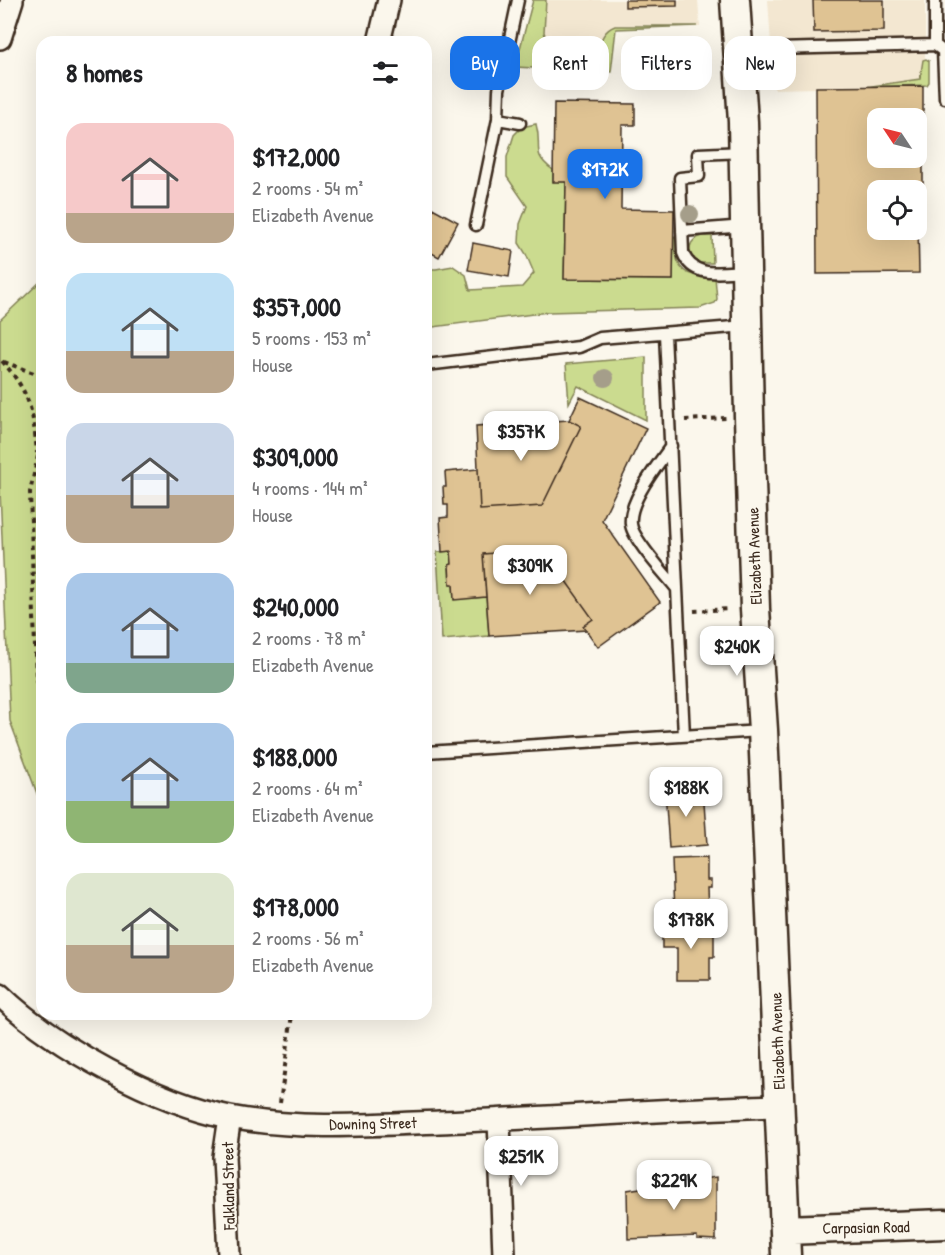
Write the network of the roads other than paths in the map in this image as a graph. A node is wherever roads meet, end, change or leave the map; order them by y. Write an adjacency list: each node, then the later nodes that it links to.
1 (12, 0): 8 (street)
2 (389, 0): 6 (street)
3 (518, 0): 13 (lane)
4 (735, 0): 7 (main road, Elizabeth Avenue)
5 (935, 0): 9 (lane)
6 (380, 36)
7 (739, 36)
8 (0, 38)
9 (935, 45): 10 (lane); 12 (lane)
10 (796, 49)
11 (742, 90): 15 (main road, Elizabeth Avenue)
12 (945, 98)
13 (498, 119): 14 (lane); 16 (lane)
14 (520, 123)
15 (744, 152): 17 (main road, Elizabeth Avenue); 18 (lane)
16 (476, 225)
17 (745, 226): 18 (lane); 19 (main road, Elizabeth Avenue)
18 (682, 231): 19 (lane)
19 (746, 271): 20 (main road, Elizabeth Avenue)
20 (746, 326): 21 (lane); 25 (main road, Elizabeth Avenue)
21 (665, 334): 22 (lane); 23 (lane)
22 (432, 364)
23 (671, 446): 24 (lane); 24 (lane)
24 (678, 589): 26 (lane)
25 (764, 730): 26 (lane); 29 (main road, Elizabeth Avenue)
26 (684, 736): 27 (lane)
27 (432, 752)
28 (0, 995): 30 (street, Downing Street)
29 (779, 1106): 31 (street, Downing Street); 33 (main road, Elizabeth Avenue)
30 (230, 1117): 31 (street, Downing Street); 34 (street, Falkland Street)
31 (499, 1120): 35 (street)
32 (945, 1224): 33 (main road, Carpasian Road)
33 (786, 1242)
34 (229, 1255)
35 (504, 1255)

